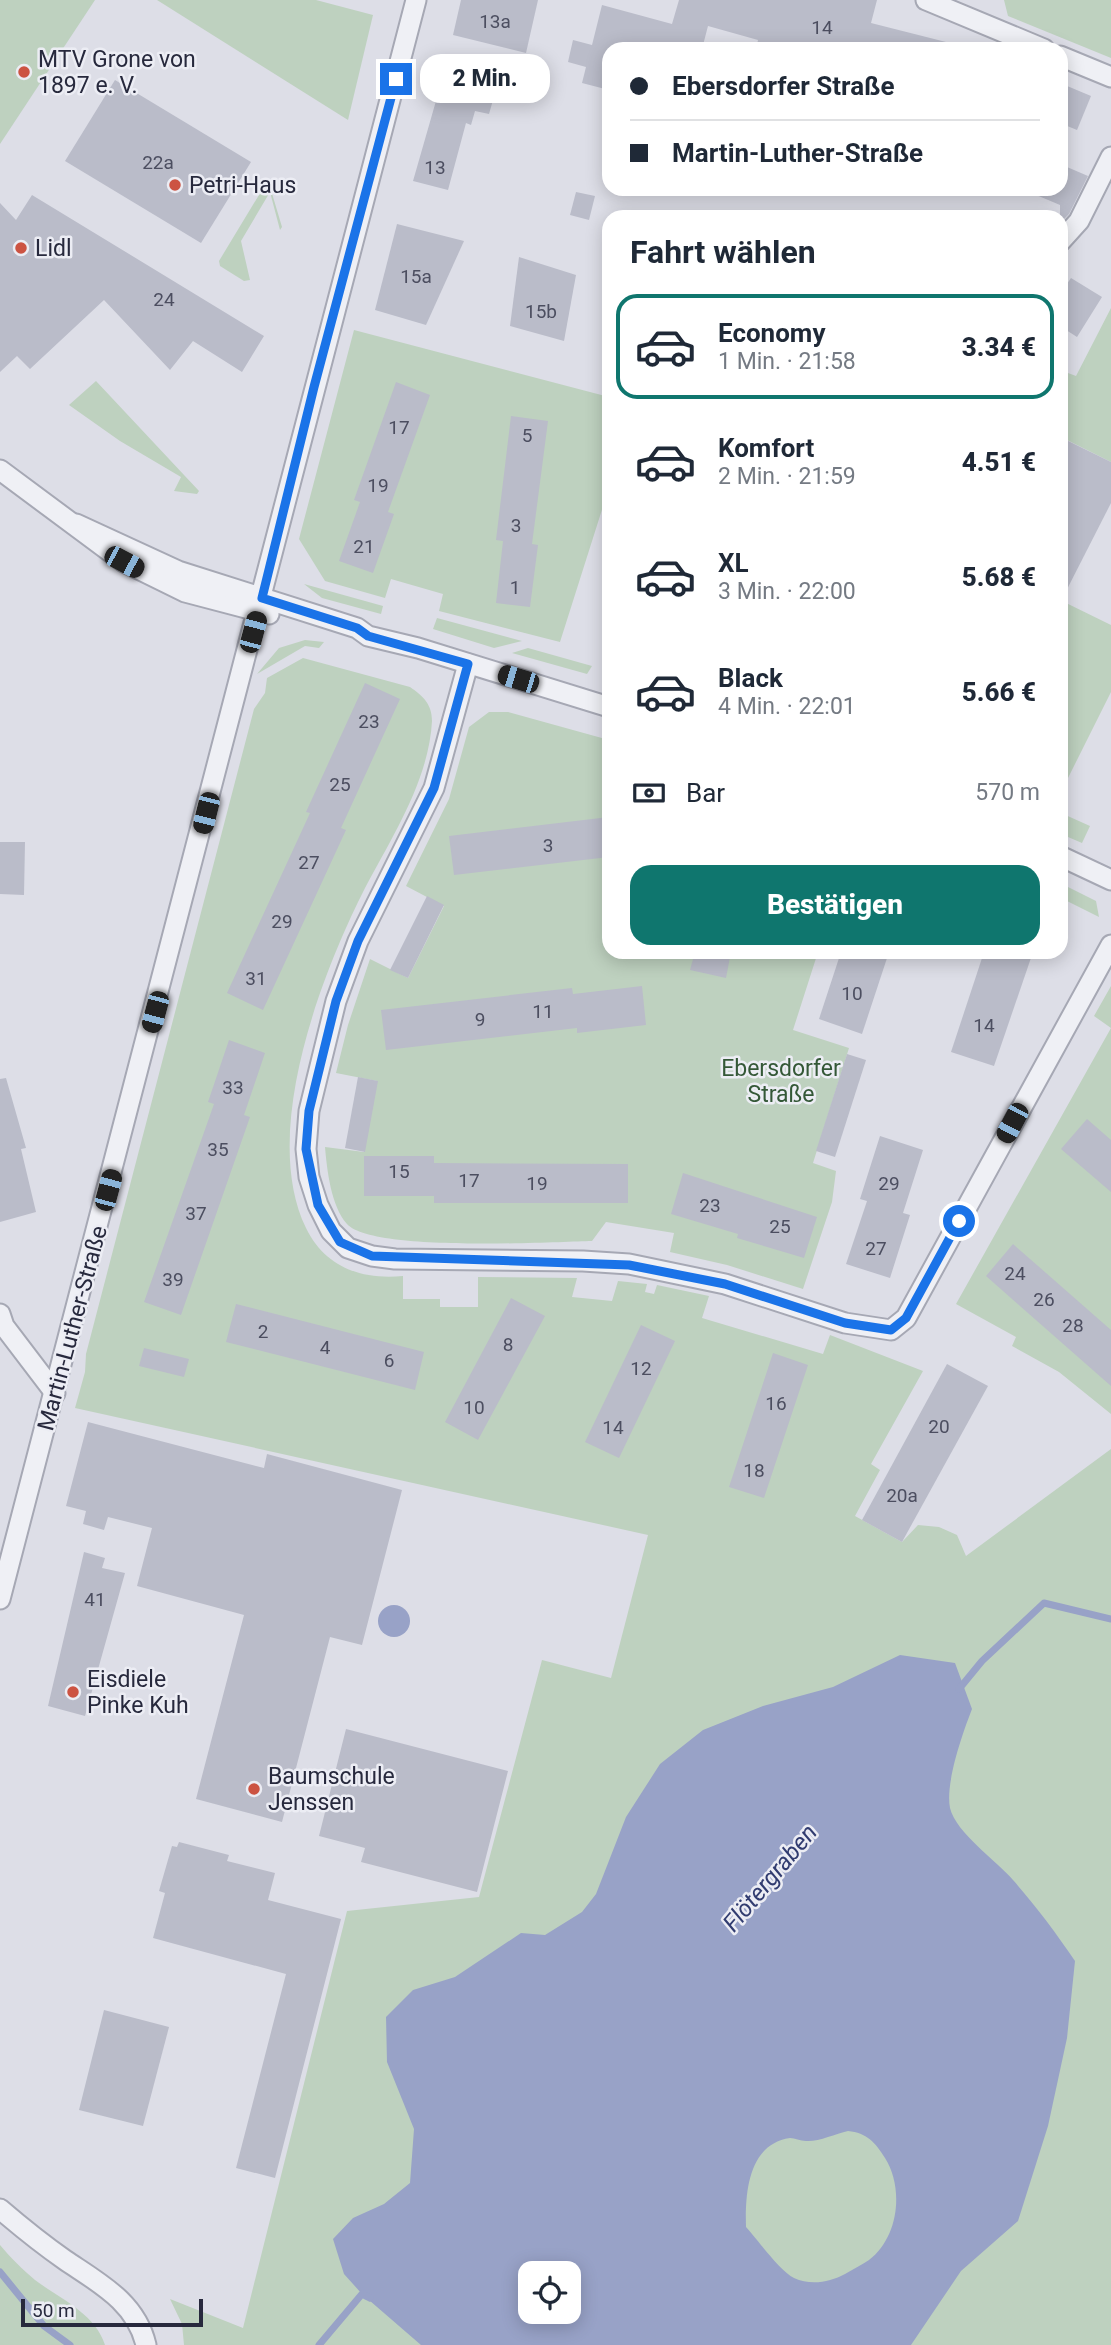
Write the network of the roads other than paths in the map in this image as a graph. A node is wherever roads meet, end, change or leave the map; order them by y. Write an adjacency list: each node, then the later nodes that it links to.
1 (416, 0): 9 (street, Martin-Luther-Straße)
2 (926, 0): 3 (street)
3 (1027, 42)
4 (1068, 59): 5 (street)
5 (1111, 77)
6 (1111, 157): 7 (street)
7 (1068, 233)
8 (0, 470): 9 (street)
9 (261, 605): 10 (street); 16 (street, Martin-Luther-Straße)
10 (468, 664): 11 (street); 14 (street)
11 (602, 704)
12 (1068, 860): 13 (street)
13 (1111, 880)
14 (1111, 945)
15 (0, 1314): 16 (street)
16 (55, 1393): 17 (street, Martin-Luther-Straße)
17 (0, 1599)
18 (0, 2209): 19 (street)
19 (146, 2345)

